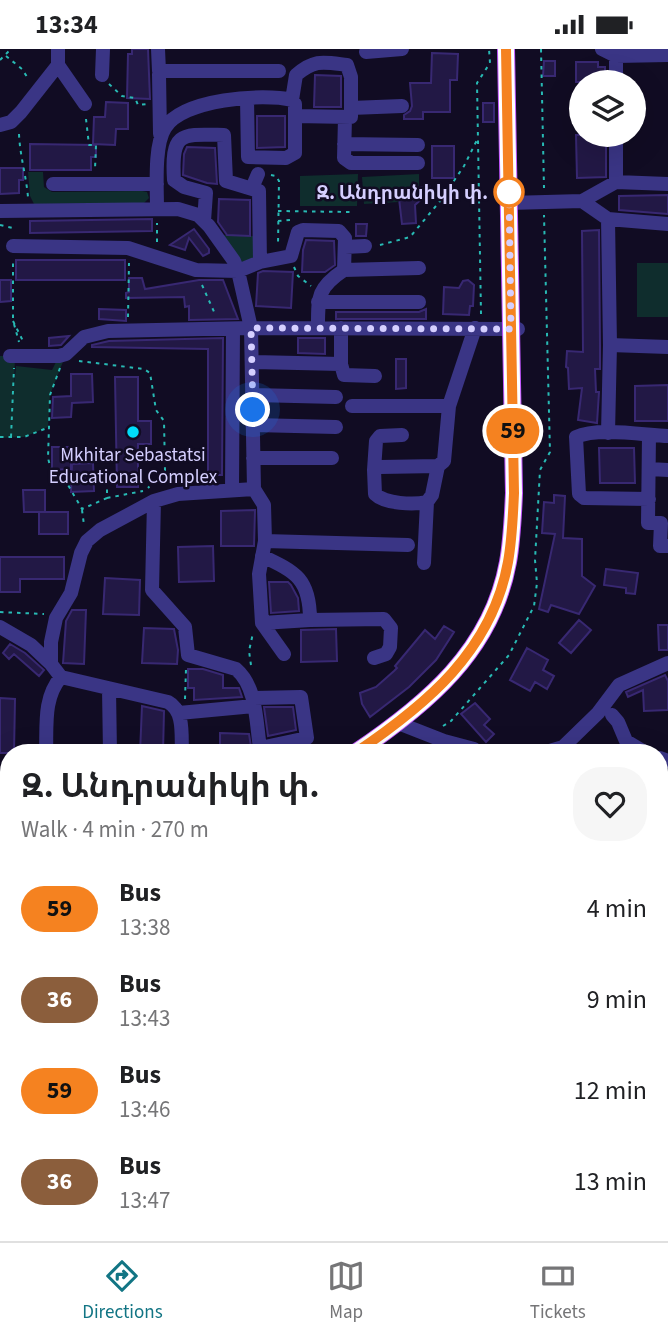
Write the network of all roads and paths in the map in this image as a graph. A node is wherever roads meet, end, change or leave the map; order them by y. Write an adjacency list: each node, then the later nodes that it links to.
1 (11, 49): 12 (path)
2 (58, 49): 16 (street)
3 (103, 49): 20 (street)
4 (158, 49): 18 (street)
5 (402, 49): 11 (street)
6 (489, 49): 31 (path)
7 (506, 49): 47 (main road)
8 (513, 49): 47 (main road)
9 (541, 49): 48 (path)
10 (602, 49): 14 (street)
11 (366, 52)
12 (6, 55): 15 (path); 21 (path)
13 (668, 55): 14 (street)
14 (616, 56): 17 (street)
15 (0, 60)
16 (58, 65): 24 (street); 29 (street)
17 (616, 70)
18 (279, 71)
19 (159, 74): 25 (street)
20 (102, 75): 25 (path)
21 (28, 77)
22 (247, 99): 23 (street); 28 (street); 32 (street)
23 (292, 100): 27 (street); 28 (street)
24 (85, 104): 41 (path)
25 (159, 104): 32 (street)
26 (402, 106): 27 (street)
27 (348, 113): 28 (street); 33 (street)
28 (295, 116)
29 (0, 125)
30 (19, 133): 50 (path)
31 (478, 137): 64 (path); 79 (path)
32 (160, 139): 42 (street)
33 (344, 145): 34 (street); 36 (street)
34 (418, 145)
35 (616, 147): 39 (street)
36 (418, 163)
37 (258, 174): 44 (street); 52 (path)
38 (227, 181): 44 (street); 45 (street); 45 (street)
39 (617, 183): 43 (street); 46 (street)
40 (53, 184): 41 (street)
41 (95, 184): 42 (street)
42 (158, 184): 49 (street)
43 (668, 184)
44 (253, 188): 68 (street)
45 (206, 193): 55 (street)
46 (582, 201): 48 (street); 54 (street)
47 (512, 202): 48 (street); 80 (main road)
48 (544, 202): 139 (path)
49 (157, 208): 50 (street); 55 (street)
50 (29, 210): 51 (street)
51 (0, 211)
52 (277, 211): 53 (path); 56 (path)
53 (351, 212)
54 (608, 219): 57 (street); 82 (street)
55 (204, 221): 72 (street)
56 (277, 221): 61 (path); 67 (path)
57 (668, 224)
58 (0, 226): 60 (path)
59 (157, 226): 62 (path)
60 (13, 228)
61 (300, 231): 65 (street); 67 (street)
62 (157, 237)
63 (13, 246): 66 (street); 85 (path)
64 (365, 246): 65 (street)
65 (345, 247): 71 (street)
66 (130, 249): 70 (street); 81 (path)
67 (284, 258): 68 (street); 73 (path)
68 (260, 262): 72 (street)
69 (419, 268): 71 (street)
70 (197, 270): 72 (street); 78 (path)
71 (344, 270): 73 (street)
72 (238, 271): 75 (street)
73 (320, 296): 74 (street); 76 (street)
74 (419, 302)
75 (251, 328): 76 (street); 78 (street); 86 (street)
76 (318, 328): 77 (street)
77 (341, 328): 79 (street); 87 (street)
78 (229, 329): 81 (street); 110 (street)
79 (478, 329): 80 (street); 92 (street)
80 (515, 329): 138 (main road)
81 (129, 332): 84 (street)
82 (610, 345): 83 (street); 96 (street)
83 (668, 347)
84 (66, 354): 85 (street); 94 (path); 111 (path)
85 (16, 356): 101 (path)
86 (252, 362): 87 (street); 89 (street)
87 (341, 364): 88 (street)
88 (375, 376)
89 (253, 395): 90 (street); 93 (street)
90 (336, 397)
91 (352, 406): 92 (street)
92 (449, 406): 104 (street)
93 (253, 425): 95 (street); 102 (street)
94 (48, 427): 101 (path); 115 (path)
95 (336, 427)
96 (608, 433): 98 (street); 112 (street)
97 (402, 435): 106 (street)
98 (649, 435): 99 (street); 105 (street)
99 (668, 436)
100 (0, 437): 101 (path)
101 (11, 437)
102 (253, 457): 103 (street); 109 (street)
103 (332, 459)
104 (438, 465): 106 (street); 114 (street)
105 (649, 469): 107 (street); 112 (street)
106 (374, 470): 114 (street)
107 (668, 470)
108 (107, 472): 111 (path)
109 (254, 489): 110 (street); 117 (street)
110 (232, 490): 113 (street)
111 (107, 498): 115 (path)
112 (649, 499): 119 (street)
113 (154, 501): 130 (street); 135 (street)
114 (427, 502): 121 (street)
115 (82, 509): 116 (path)
116 (85, 529)
117 (265, 541): 118 (street); 120 (street)
118 (408, 545)
119 (668, 546)
120 (262, 556): 124 (street); 125 (street)
121 (424, 563)
122 (0, 612): 123 (path)
123 (46, 614)
124 (310, 620): 125 (street); 128 (street)
125 (258, 625): 127 (street); 131 (path)
126 (0, 627): 130 (street)
127 (284, 654)
128 (374, 658)
129 (668, 663): 148 (street)
130 (51, 664): 133 (street)
131 (251, 666)
132 (186, 667): 136 (path)
133 (61, 677): 134 (street); 140 (street)
134 (109, 689): 136 (street); 141 (street)
135 (254, 702): 136 (street); 143 (street); 144 (street)
136 (182, 707): 142 (street)
137 (612, 715): 149 (street)
138 (402, 725): 139 (street); 145 (main road); 146 (main road)
139 (429, 736): 147 (street)
140 (46, 744)
141 (110, 744)
142 (182, 744)
143 (259, 744)
144 (279, 744)
145 (370, 744)
146 (378, 744)
147 (459, 744)
148 (566, 744)
149 (631, 744)

